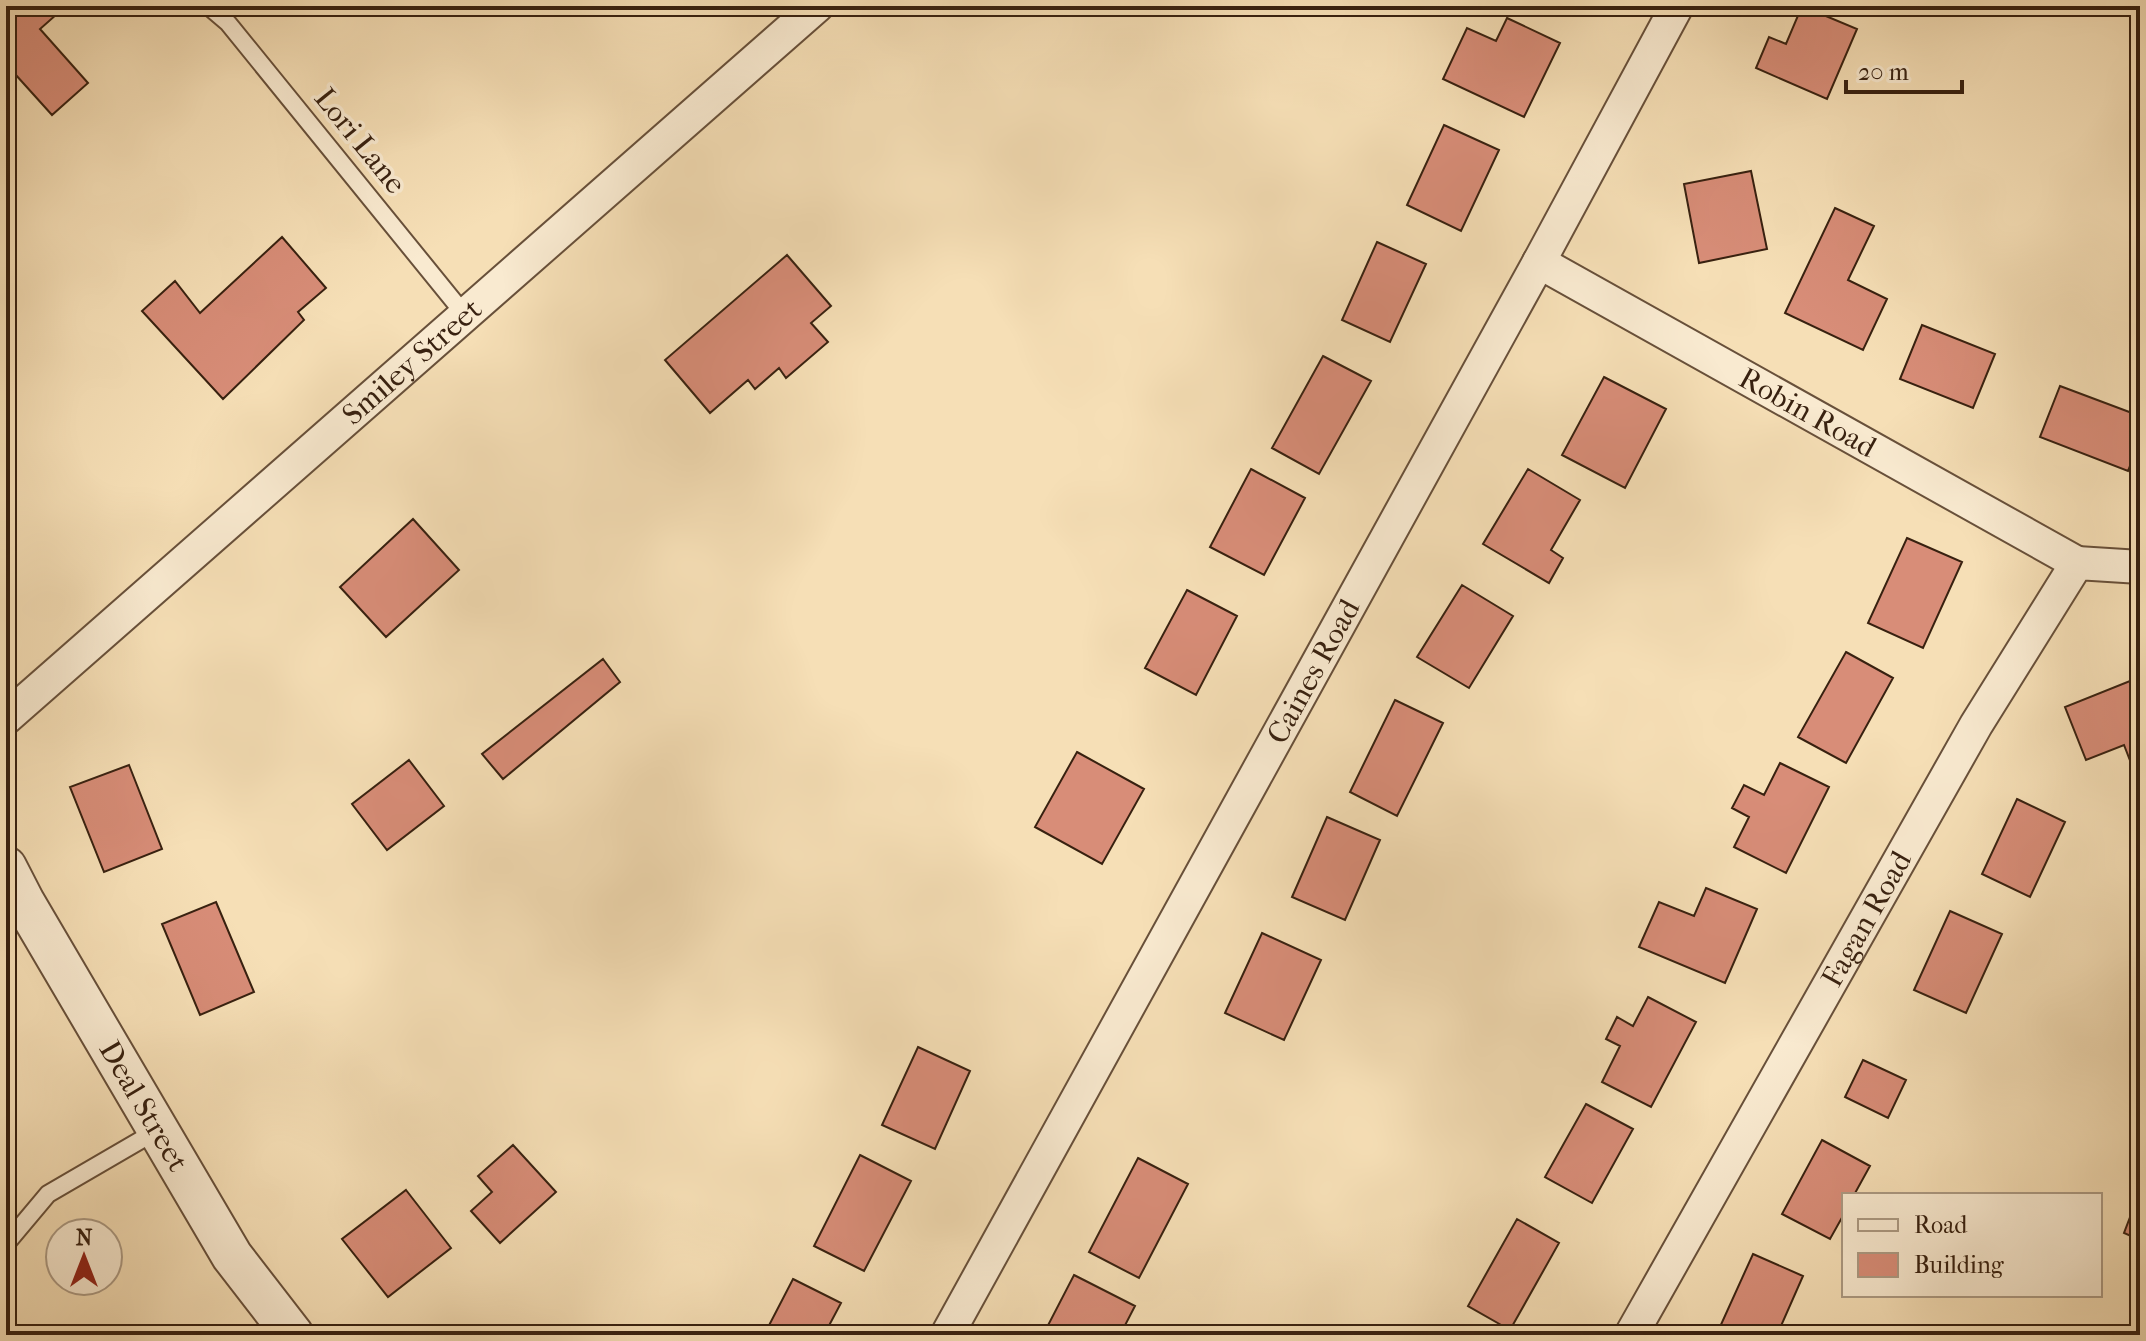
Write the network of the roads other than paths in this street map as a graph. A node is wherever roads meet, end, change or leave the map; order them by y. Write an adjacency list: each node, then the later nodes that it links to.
1 (208, 6): 5 (lane, Lori Lane)
2 (817, 6): 5 (street, Smiley Street)
3 (1677, 6): 4 (street, Caines Road)
4 (1539, 262): 6 (street, Robin Road); 13 (street, Caines Road)
5 (465, 315): 8 (street, Smiley Street)
6 (2077, 563): 7 (street); 14 (street, Fagan Road)
7 (2140, 567)
8 (6, 718)
9 (6, 867): 10 (street, Deal Street)
10 (158, 1130): 11 (lane); 12 (street, Deal Street)
11 (6, 1244)
12 (293, 1335)
13 (947, 1335)
14 (1631, 1335)

